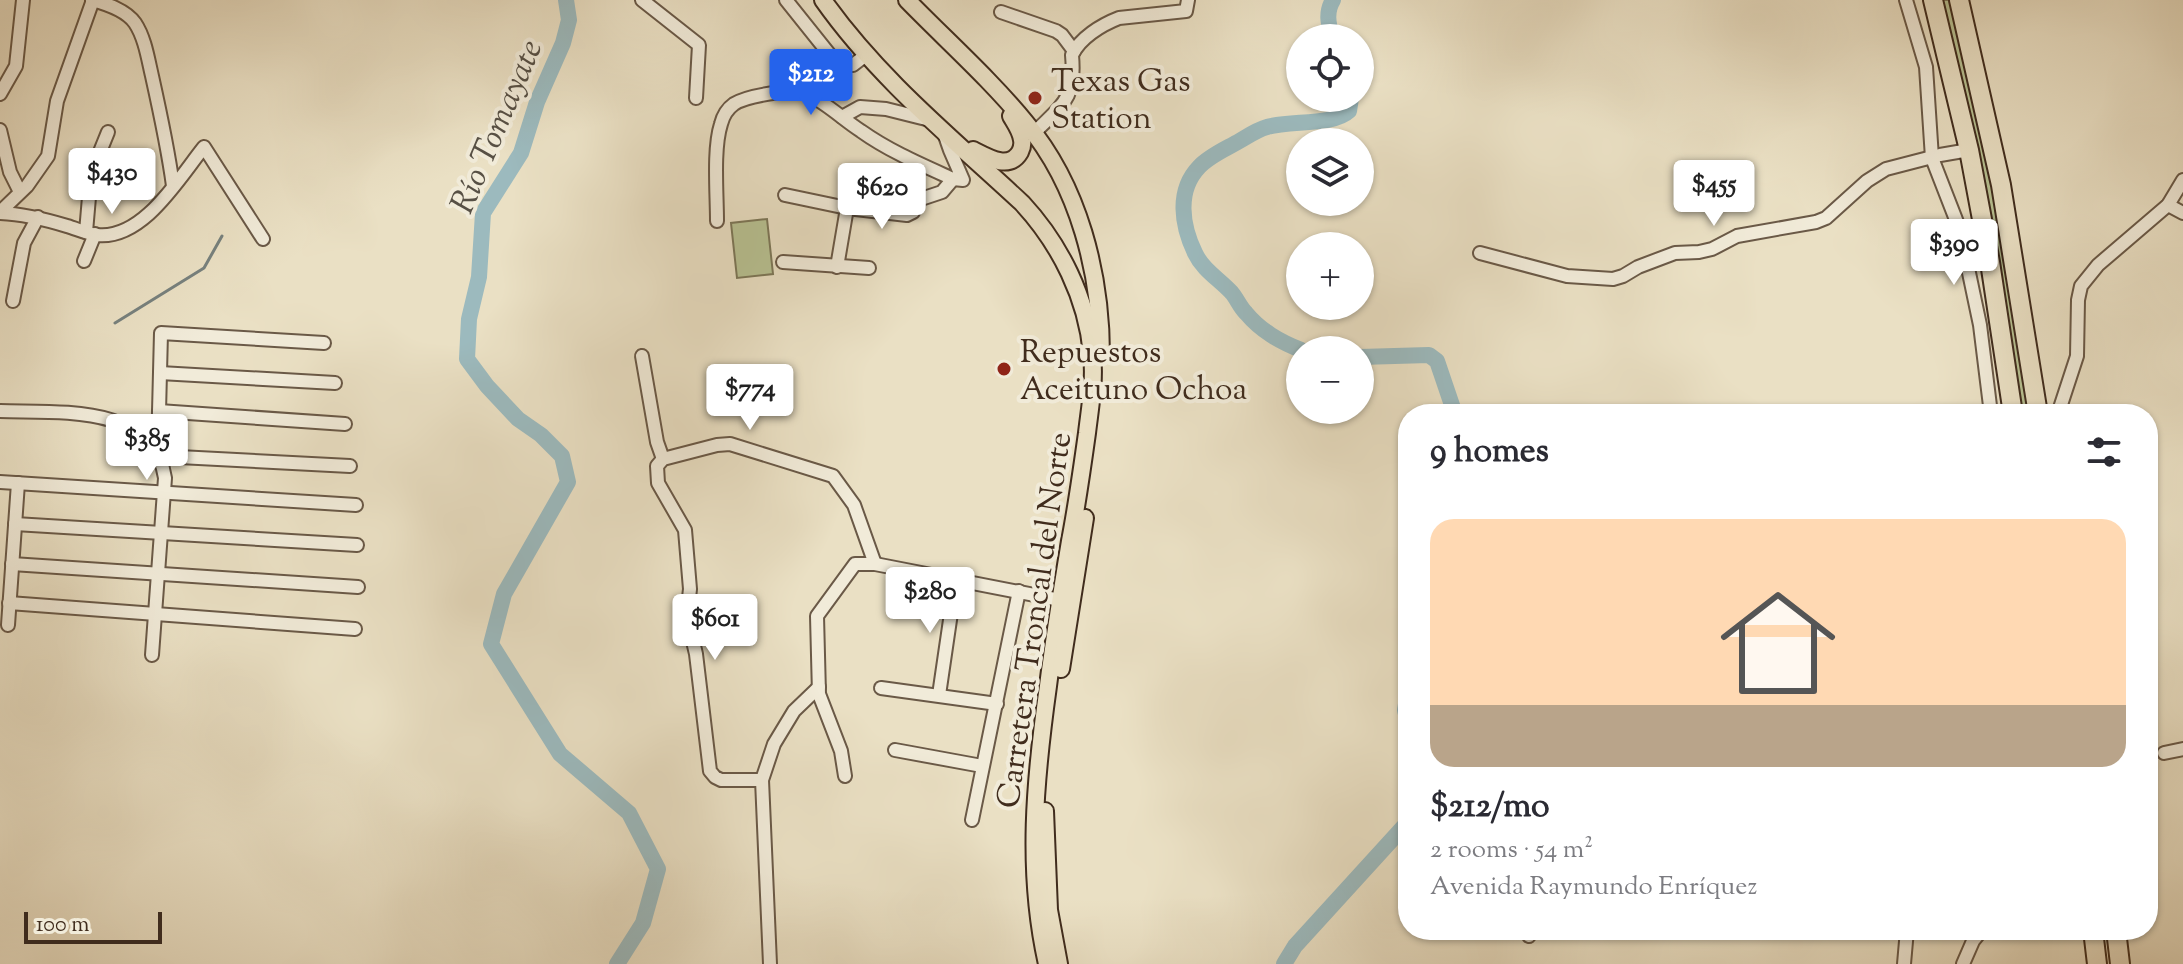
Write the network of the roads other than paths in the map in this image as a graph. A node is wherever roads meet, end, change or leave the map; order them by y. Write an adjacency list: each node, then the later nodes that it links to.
1 (23, 0): 16 (street)
2 (92, 0): 29 (street); 30 (street)
3 (642, 0): 17 (street)
4 (786, 0): 13 (street)
5 (907, 0): 15 (main road, Carretera Troncal del Norte)
6 (1188, 0): 12 (street)
7 (1906, 0): 26 (street)
8 (1933, 0): 25 (highway)
9 (1959, 0): 52 (highway)
10 (824, 1): 13 (main road, Carretera Troncal del Norte)
11 (1001, 12): 12 (street)
12 (1074, 51): 23 (street)
13 (866, 55): 14 (main road, Carretera Troncal del Norte)
14 (895, 85): 18 (street); 20 (main road, Carretera Troncal del Norte)
15 (999, 93): 23 (main road, Carretera Troncal del Norte); 24 (main road)
16 (0, 94)
17 (696, 98)
18 (886, 109): 19 (street); 20 (street)
19 (842, 117): 27 (street); 37 (street)
20 (930, 120): 24 (main road, Carretera Troncal del Norte)
21 (0, 130): 30 (street)
22 (108, 132): 38 (street)
23 (1034, 133): 96 (main road, Carretera Troncal del Norte)
24 (949, 137): 27 (street); 73 (main road, Carretera Troncal del Norte)
25 (1969, 150): 26 (street); 51 (highway)
26 (1932, 158): 40 (street); 50 (street)
27 (953, 179): 33 (street)
28 (2183, 180): 32 (street)
29 (173, 186): 38 (street); 39 (street)
30 (20, 192): 34 (street)
31 (785, 195): 33 (street)
32 (2168, 205): 35 (street); 53 (street)
33 (847, 208): 43 (street)
34 (0, 212): 36 (street)
35 (2183, 213)
36 (38, 217): 38 (street); 45 (street)
37 (717, 221)
38 (91, 233): 41 (street)
39 (263, 239)
40 (1480, 253)
41 (84, 261)
42 (783, 262): 43 (street)
43 (837, 267): 44 (street)
44 (869, 268)
45 (13, 301)
46 (324, 343): 48 (street)
47 (642, 356): 58 (street)
48 (160, 373): 49 (street); 55 (street)
49 (335, 383)
50 (1990, 404)
51 (2011, 404)
52 (2036, 404)
53 (2061, 404)
54 (0, 411): 57 (street)
55 (159, 411): 56 (street); 57 (street)
56 (345, 424)
57 (159, 454): 59 (street); 62 (street)
58 (663, 459): 68 (street); 88 (street)
59 (350, 466)
60 (0, 482): 61 (street)
61 (18, 483): 62 (street); 64 (street)
62 (164, 493): 63 (street); 65 (street)
63 (356, 505)
64 (15, 524): 65 (street); 67 (street)
65 (161, 533): 66 (street); 69 (street)
66 (357, 545)
67 (12, 564): 69 (street); 74 (street)
68 (875, 564): 70 (street); 79 (street)
69 (158, 574): 71 (street); 75 (street)
70 (956, 579): 72 (street); 81 (street)
71 (358, 587)
72 (1019, 591): 73 (street); 82 (street)
73 (1060, 600): 95 (main road, Carretera Troncal del Norte)
74 (9, 603): 75 (street); 76 (street)
75 (155, 614): 77 (street); 78 (street)
76 (8, 625)
77 (355, 629)
78 (152, 655)
79 (819, 687): 87 (street); 88 (street)
80 (881, 688): 81 (street)
81 (939, 695): 82 (street)
82 (997, 704): 86 (street)
83 (2183, 749): 85 (street)
84 (895, 750): 86 (street)
85 (2164, 753)
86 (982, 766): 89 (street)
87 (845, 776)
88 (762, 780): 94 (street)
89 (972, 820)
90 (1906, 940): 97 (street)
91 (1974, 940): 98 (street)
92 (2094, 940): 99 (highway)
93 (2117, 940): 100 (highway)
94 (770, 964)
95 (1047, 964)
96 (1059, 964)
97 (1904, 964)
98 (1963, 964)
99 (2097, 964)
100 (2120, 964)

